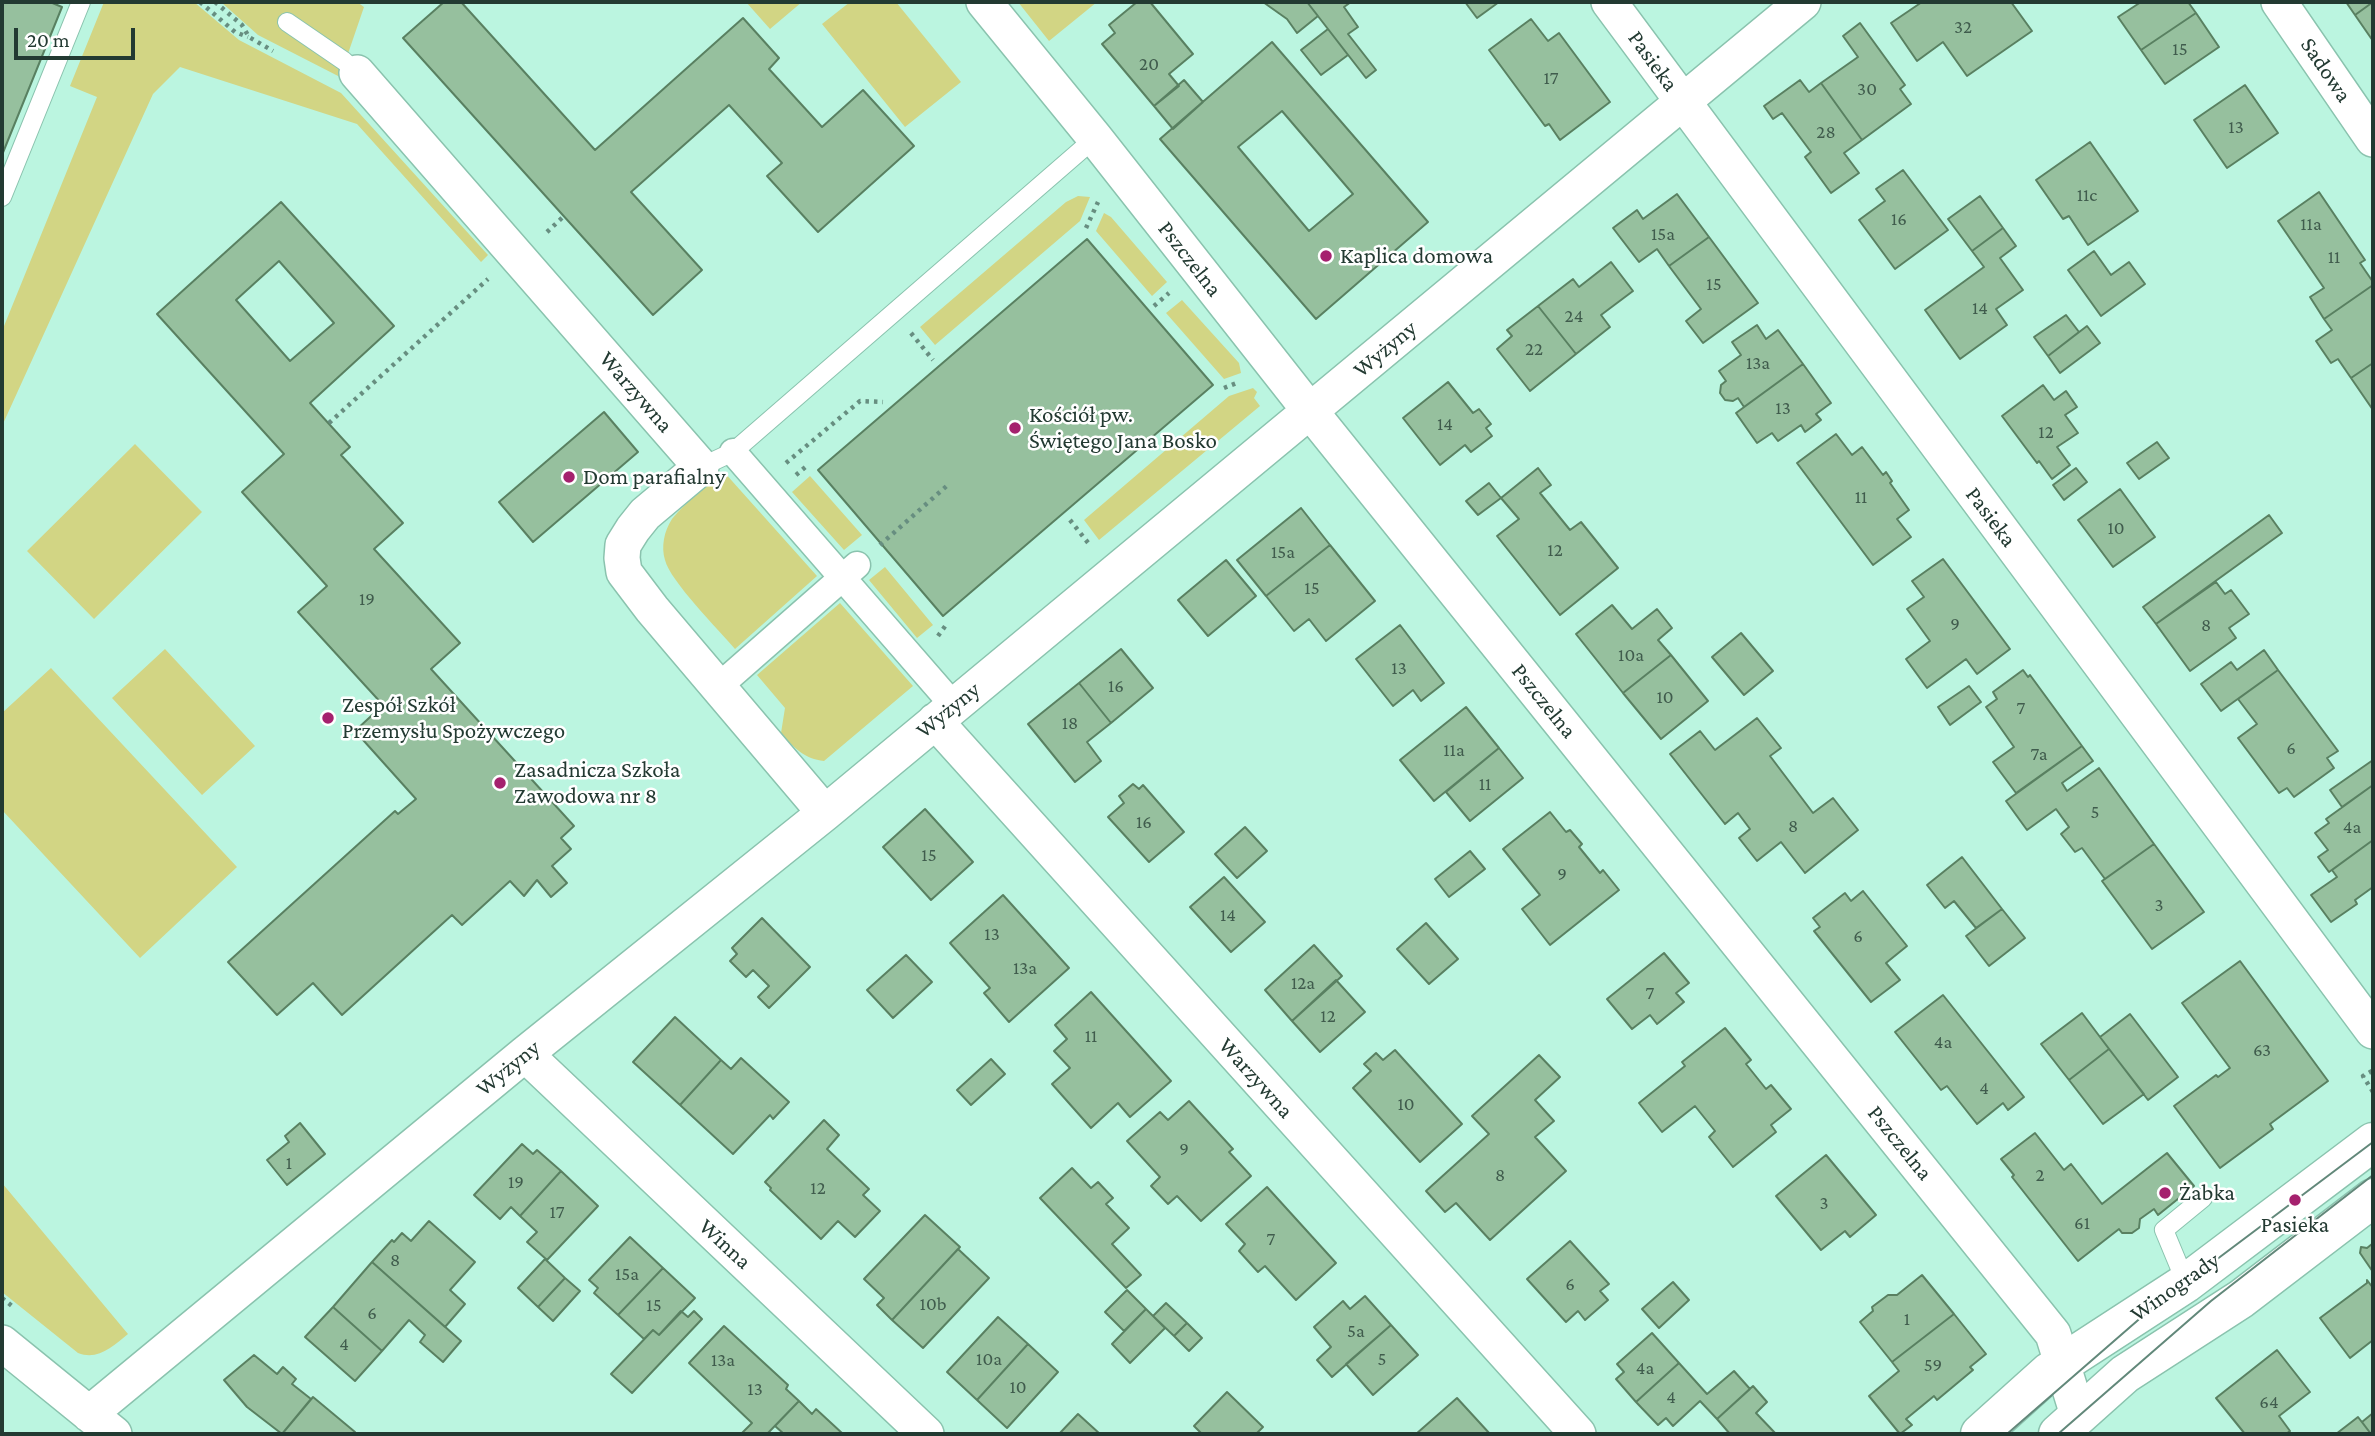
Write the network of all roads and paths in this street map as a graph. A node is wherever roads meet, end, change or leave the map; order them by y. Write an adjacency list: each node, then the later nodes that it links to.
1 (81, 2): 13 (lane)
2 (200, 2): 8 (path)
3 (984, 2): 11 (street, Pszczelna)
4 (1609, 2): 10 (street, Pasieka)
5 (1804, 2): 10 (street, Wyżyny)
6 (2279, 2): 12 (street, Sadowa)
7 (288, 22): 9 (lane)
8 (249, 37)
9 (357, 73): 25 (street, Warzywna)
10 (1683, 102): 22 (street, Wyżyny); 35 (street, Pasieka)
11 (1095, 138): 22 (street, Pszczelna); 24 (lane)
12 (2373, 139)
13 (2, 197)
14 (1097, 204): 15 (path)
15 (1086, 229)
16 (493, 274): 23 (path)
17 (1175, 289): 18 (path)
18 (1154, 306)
19 (906, 327): 20 (path)
20 (933, 360)
21 (883, 402): 27 (path)
22 (1310, 411): 33 (street, Wyżyny); 44 (street, Pszczelna)
23 (329, 423)
24 (733, 452): 25 (lane); 27 (street)
25 (701, 467): 32 (street)
26 (950, 483): 29 (path)
27 (767, 491): 31 (street)
28 (1070, 520): 30 (path)
29 (881, 544)
30 (1091, 547)
31 (850, 571): 32 (street); 33 (street)
32 (718, 687): 34 (street)
33 (944, 714): 34 (street, Wyżyny); 48 (street, Warzywna)
34 (825, 813): 36 (street, Wyżyny)
35 (2373, 1031)
36 (525, 1054): 45 (street, Wyżyny); 47 (street, Winna)
37 (2373, 1070): 38 (path)
38 (2373, 1093)
39 (2373, 1142): 42 (street, Winogrady)
40 (2203, 1198): 42 (lane)
41 (2373, 1198): 46 (street, Winogrady)
42 (2186, 1283): 44 (street, Winogrady)
43 (2, 1343): 45 (street)
44 (2063, 1363): 46 (street, Pszczelna); 49 (street, Winogrady)
45 (101, 1424)
46 (2068, 1425)
47 (926, 1434)
48 (1578, 1434)
49 (1980, 1434)

